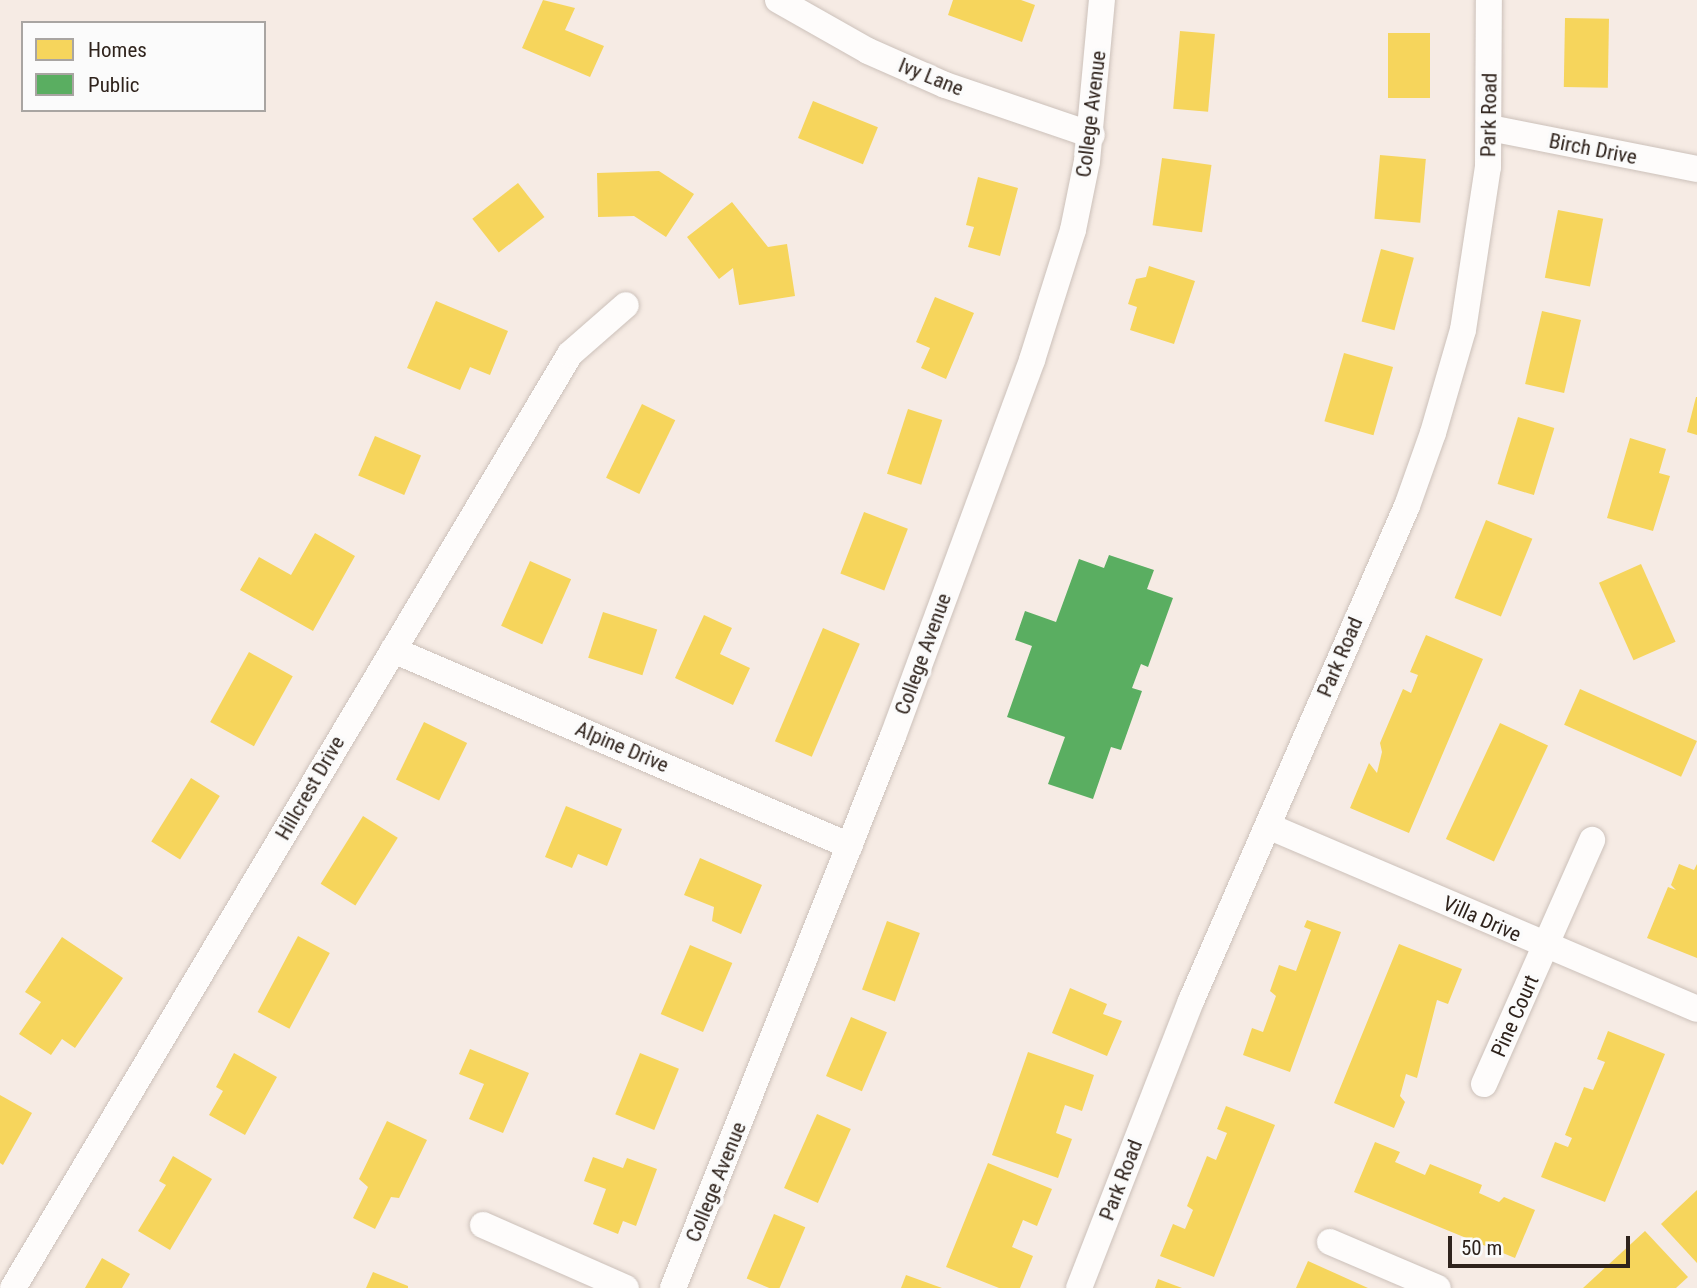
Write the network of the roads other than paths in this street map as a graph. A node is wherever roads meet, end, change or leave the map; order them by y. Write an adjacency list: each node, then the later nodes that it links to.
1 (778, 0): 5 (street, Ivy Lane)
2 (1102, 0): 5 (street, College Avenue)
3 (1489, 0): 4 (street, Park Road)
4 (1490, 128): 6 (street, Birch Drive); 9 (street, Park Road)
5 (1092, 135): 11 (street, College Avenue)
6 (1697, 169)
7 (626, 305): 8 (street, Hillcrest Drive)
8 (393, 650): 11 (street, Alpine Drive); 17 (street, Hillcrest Drive)
9 (1268, 826): 12 (street, Villa Drive); 20 (street, Park Road)
10 (1592, 840): 12 (street, Pine Court)
11 (850, 846): 19 (street, College Avenue)
12 (1545, 947): 13 (street, Villa Drive); 14 (street, Pine Court)
13 (1697, 1009)
14 (1484, 1084)
15 (483, 1225): 18 (street)
16 (1330, 1242): 21 (street)
17 (13, 1288)
18 (626, 1288)
19 (673, 1288)
20 (1079, 1288)
21 (1438, 1288)

